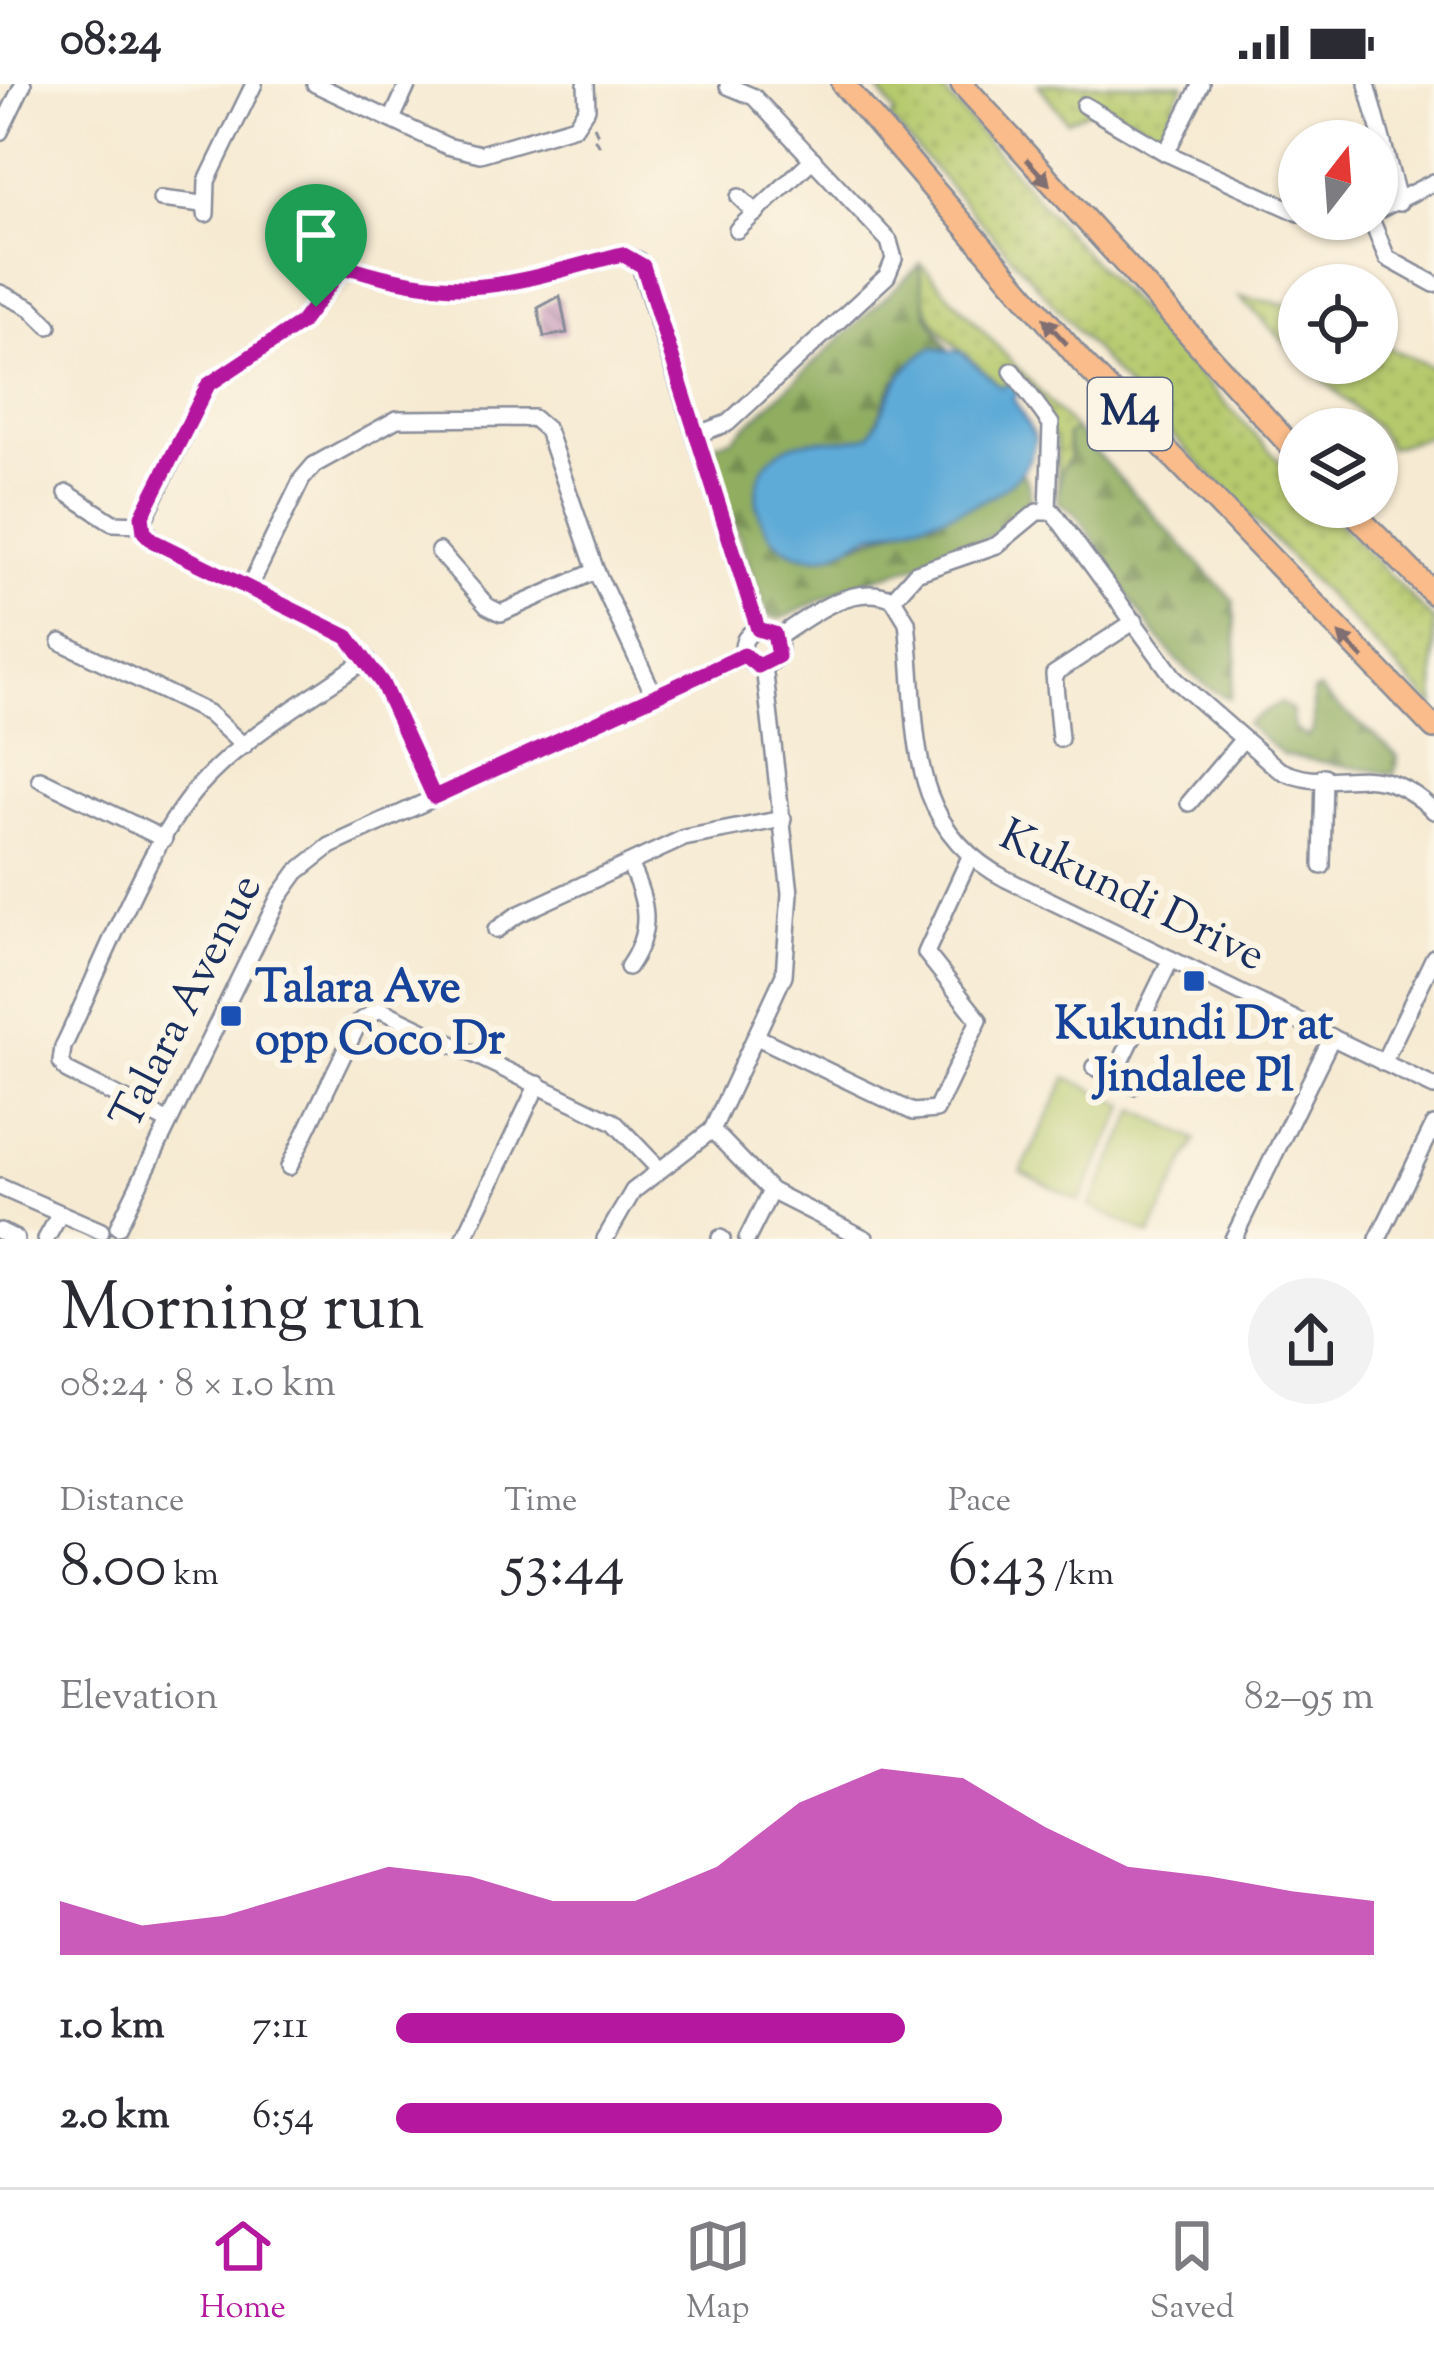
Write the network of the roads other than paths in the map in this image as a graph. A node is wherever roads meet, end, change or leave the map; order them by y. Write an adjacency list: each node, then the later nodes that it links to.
1 (23, 84): 13 (street)
2 (254, 84): 18 (street)
3 (315, 84): 12 (street)
4 (409, 84): 12 (street)
5 (586, 84): 12 (street)
6 (843, 84): 47 (highway, M4, one-way to 6)
7 (962, 84): 28 (highway, M4, one-way to 28)
8 (1202, 84): 14 (street)
9 (1367, 84): 19 (street)
10 (728, 86): 15 (street)
11 (1084, 105): 14 (street)
12 (392, 119)
13 (0, 132)
14 (1166, 153): 20 (street)
15 (813, 159): 21 (street); 29 (street)
16 (1434, 182): 19 (street)
17 (740, 197): 21 (street)
18 (161, 199)
19 (1399, 203)
20 (1278, 204)
21 (755, 213): 22 (street)
22 (737, 230)
23 (1380, 240): 24 (street)
24 (1434, 284)
25 (0, 293): 26 (street)
26 (49, 326)
27 (1012, 371): 31 (street)
28 (1278, 432)
29 (698, 434): 32 (street); 40 (street)
30 (67, 493): 32 (street)
31 (1048, 510): 38 (street); 39 (street)
32 (142, 524): 36 (street)
33 (1369, 528): 37 (highway)
34 (439, 551): 35 (street)
35 (596, 571): 36 (street); 46 (street)
36 (249, 588): 44 (street)
37 (1434, 594)
38 (893, 598): 41 (street); 58 (street, Kukundi Drive)
39 (1135, 621): 48 (street); 49 (street)
40 (758, 629): 41 (street); 43 (street)
41 (777, 638): 45 (street)
42 (61, 642): 50 (street)
43 (744, 655): 45 (street); 46 (street, Talara Avenue)
44 (367, 658): 50 (street); 53 (street)
45 (764, 666): 56 (street)
46 (655, 697): 53 (street, Talara Avenue)
47 (1434, 728)
48 (1060, 739)
49 (1244, 739): 51 (street); 54 (street)
50 (244, 746): 57 (street)
51 (1324, 776): 55 (street); 60 (street)
52 (40, 779): 57 (street)
53 (434, 797): 73 (street, Talara Avenue)
54 (1189, 803)
55 (1434, 811)
56 (783, 819): 59 (street); 66 (street)
57 (164, 839): 73 (street)
58 (969, 859): 63 (street, Kukundi Drive); 66 (street)
59 (629, 864): 61 (street); 64 (street)
60 (1322, 866)
61 (496, 930)
62 (1434, 957): 67 (street)
63 (1171, 959): 65 (street, Kukundi Drive); 69 (street)
64 (628, 968)
65 (1332, 1037): 67 (street, Kukundi Drive); 89 (street)
66 (759, 1038): 75 (street)
67 (1383, 1063): 72 (street, Kukundi Drive)
68 (1094, 1067): 69 (street)
69 (1114, 1076): 71 (street)
70 (538, 1084): 76 (street); 77 (street); 85 (street)
71 (1133, 1086)
72 (1434, 1087)
73 (169, 1122): 82 (street, Talara Avenue)
74 (1434, 1126): 90 (street)
75 (712, 1130): 77 (street); 79 (street)
76 (289, 1167)
77 (659, 1169): 86 (street)
78 (0, 1187): 80 (street)
79 (770, 1191): 87 (street); 88 (street)
80 (59, 1216): 82 (street); 84 (street)
81 (0, 1231): 83 (street)
82 (111, 1234)
83 (16, 1239)
84 (46, 1239)
85 (464, 1239)
86 (605, 1239)
87 (747, 1239)
88 (866, 1239)
89 (1233, 1239)
90 (1378, 1239)

